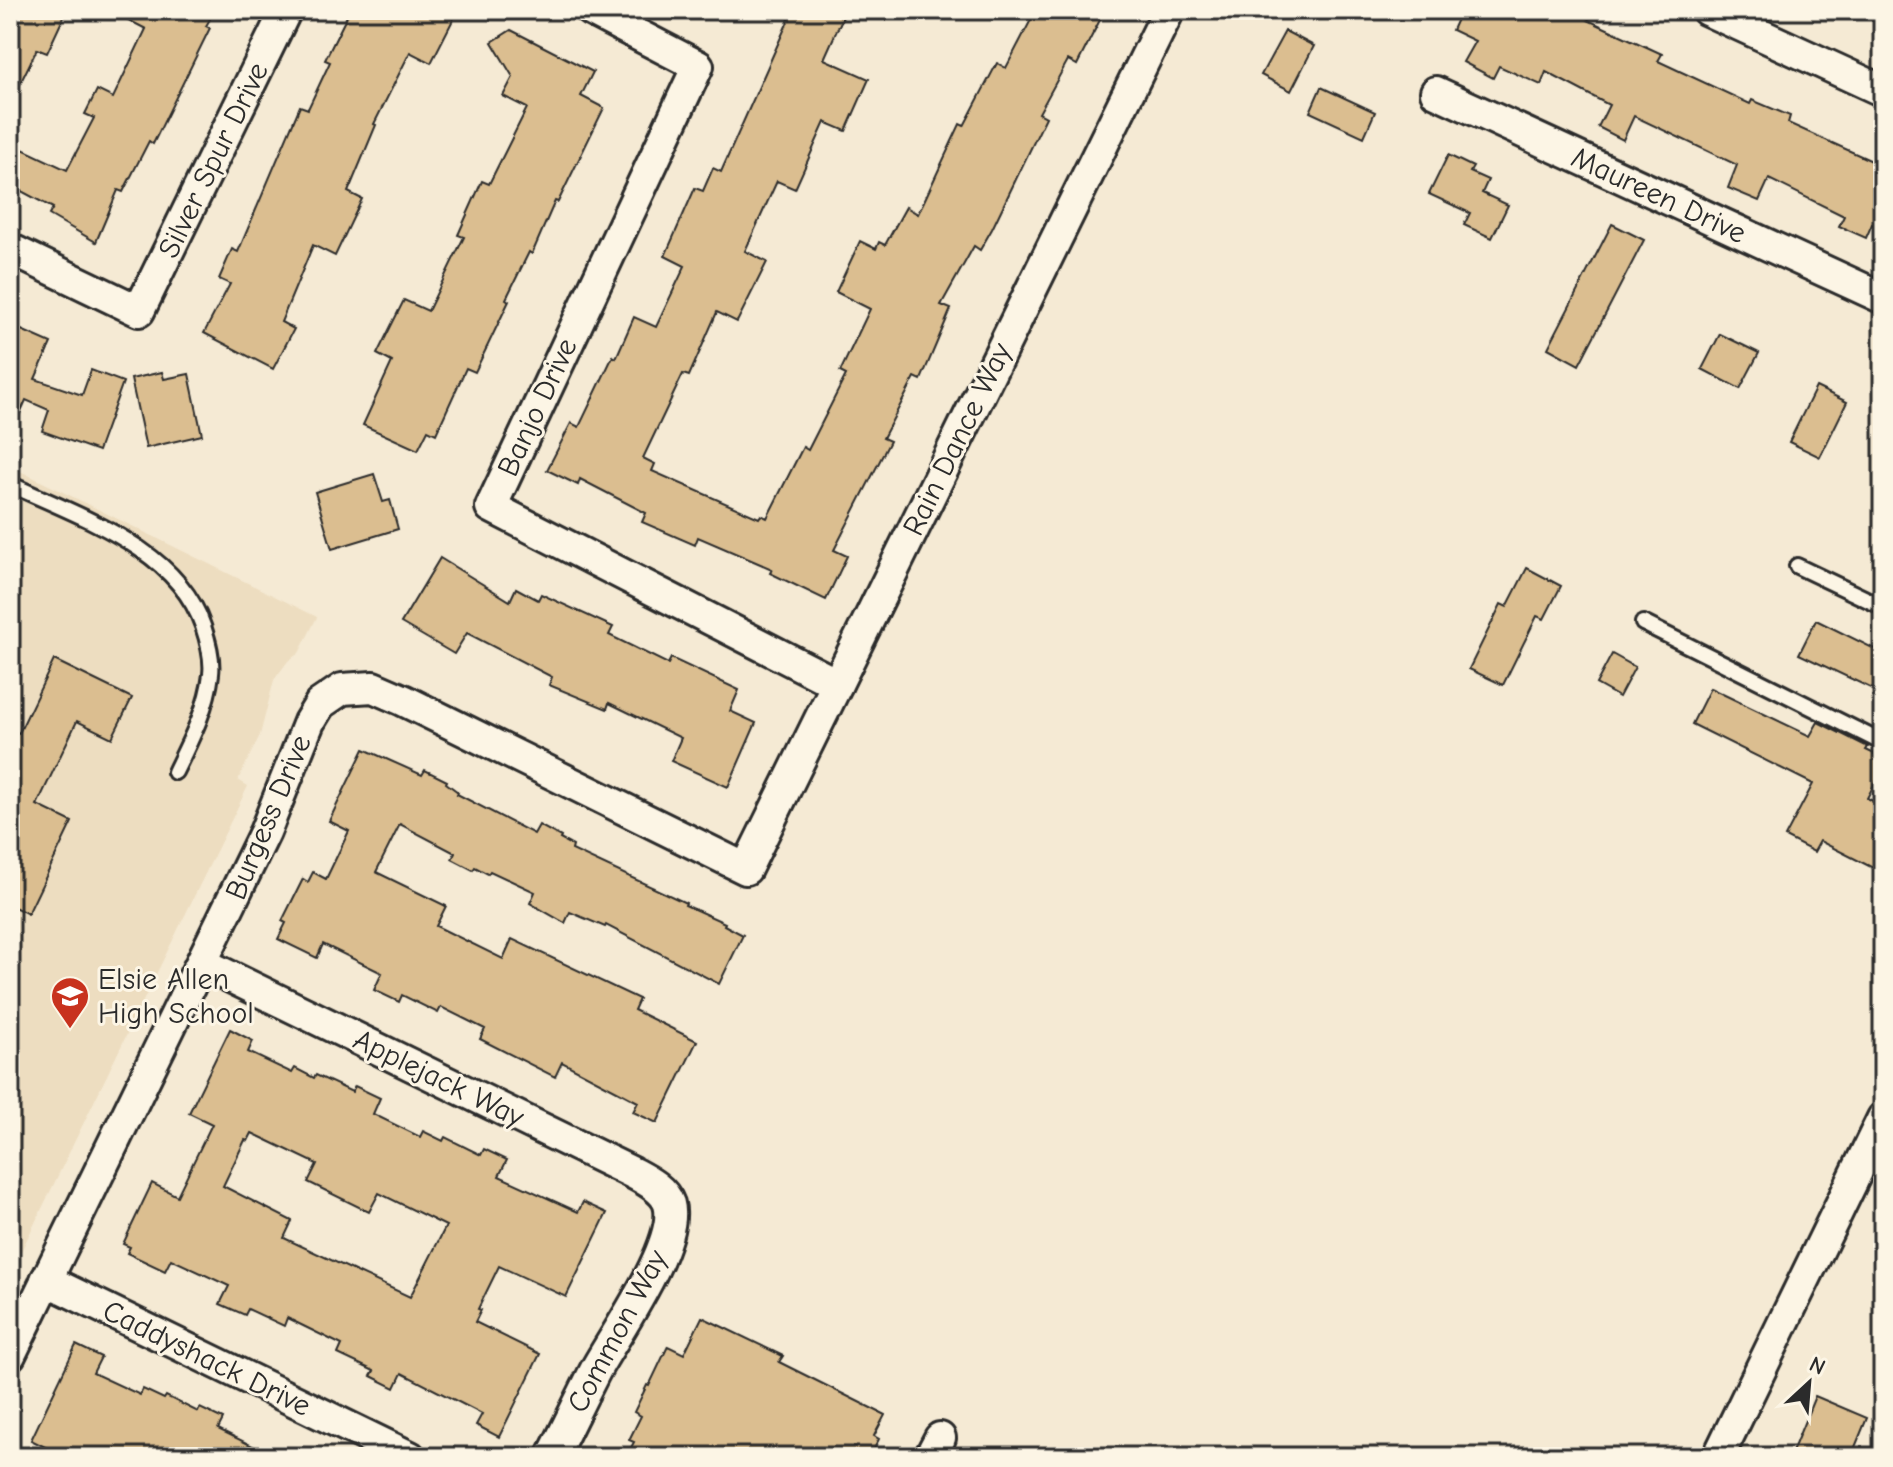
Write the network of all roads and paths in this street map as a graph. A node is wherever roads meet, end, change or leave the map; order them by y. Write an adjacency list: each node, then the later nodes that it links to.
1 (286, 10): 7 (street, Silver Spur Drive)
2 (590, 10): 13 (street, Banjo Drive)
3 (1169, 10): 13 (street, Rain Dance Way)
4 (1707, 10): 5 (street)
5 (1883, 91)
6 (1436, 92): 8 (street, Maureen Drive)
7 (10, 249)
8 (1883, 298)
9 (10, 484): 15 (lane)
10 (1797, 566): 11 (lane)
11 (1883, 607)
12 (1643, 623): 14 (lane)
13 (837, 684): 16 (street, Rain Dance Way)
14 (1883, 743)
15 (175, 772)
16 (746, 869): 17 (street, Burgess Drive)
17 (202, 963): 19 (street, Applejack Way); 20 (street, Burgess Drive)
18 (1880, 1134): 24 (street)
19 (669, 1202): 23 (street, Common Way)
20 (46, 1280): 21 (street, Burgess Drive); 22 (street, Caddyshack Drive)
21 (10, 1355)
22 (410, 1457)
23 (552, 1457)
24 (1718, 1457)

